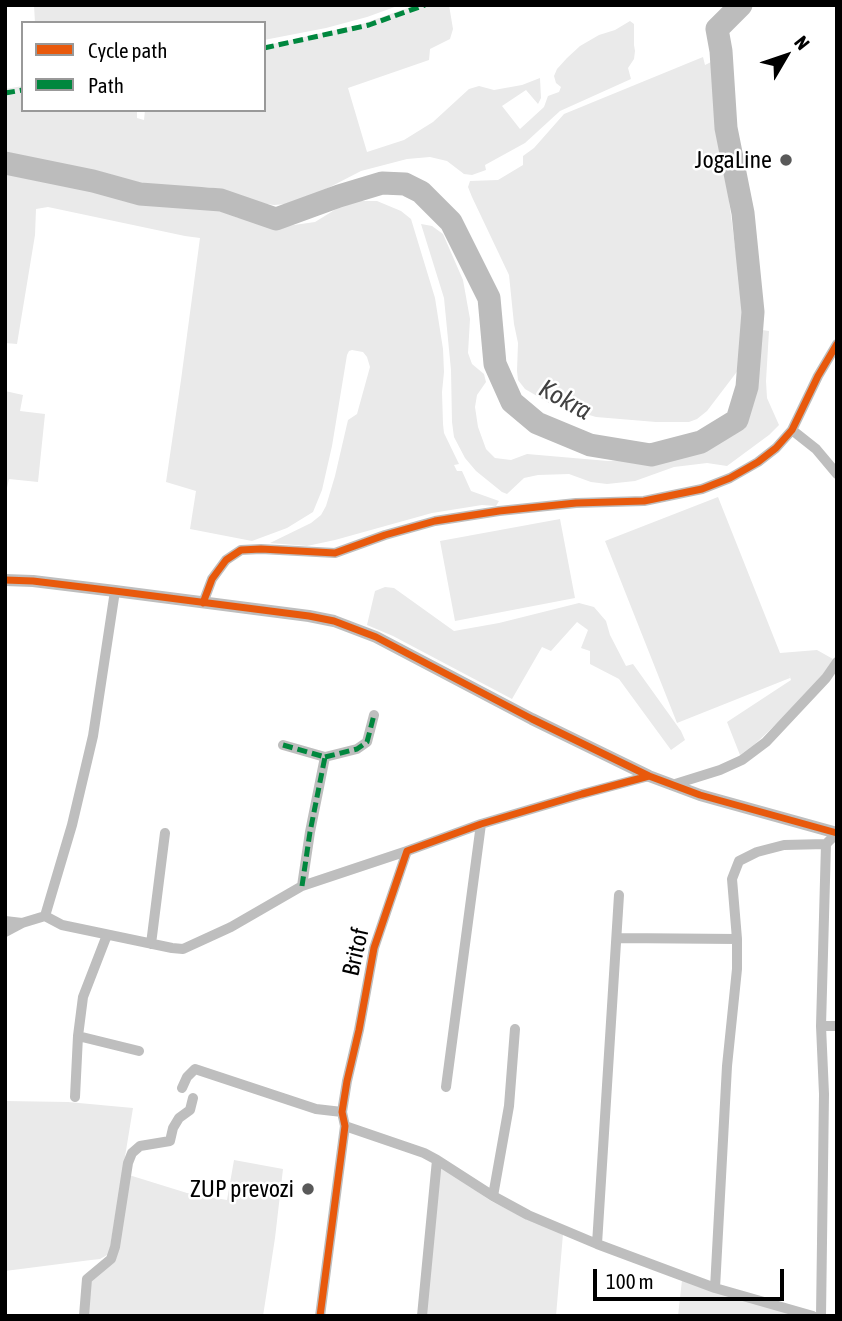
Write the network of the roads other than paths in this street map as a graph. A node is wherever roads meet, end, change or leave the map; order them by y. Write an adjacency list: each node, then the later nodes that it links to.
1 (837, 344): 2 (street)
2 (792, 430): 3 (street); 6 (street)
3 (837, 474)
4 (5, 580): 5 (street)
5 (115, 591): 6 (street); 20 (street)
6 (203, 603): 11 (street)
7 (837, 662): 12 (street)
8 (374, 715): 10 (street)
9 (283, 745): 10 (street)
10 (325, 757): 18 (street)
11 (649, 776): 12 (street); 13 (street)
12 (672, 785): 15 (street)
13 (481, 824): 17 (street); 33 (street)
14 (165, 833): 27 (street)
15 (837, 833): 16 (street)
16 (826, 844): 26 (street); 28 (street)
17 (407, 850): 18 (street); 37 (street, Britof)
18 (302, 886): 27 (street)
19 (619, 895): 25 (street)
20 (45, 916): 22 (street); 24 (street)
21 (5, 921): 22 (street)
22 (22, 923): 23 (street)
23 (5, 932)
24 (107, 935): 27 (street); 31 (street)
25 (617, 938): 26 (street); 43 (street)
26 (737, 939): 44 (street)
27 (151, 944)
28 (821, 1026): 29 (street); 40 (street)
29 (837, 1026)
30 (515, 1029): 42 (street)
31 (78, 1036): 32 (street); 35 (street)
32 (139, 1051)
33 (446, 1087)
34 (181, 1088): 37 (street)
35 (75, 1097)
36 (193, 1098): 45 (street)
37 (342, 1112): 38 (street, Britof)
38 (345, 1125): 39 (street); 46 (street, Britof)
39 (437, 1160): 42 (street); 47 (street)
40 (823, 1178): 41 (street); 49 (street)
41 (837, 1178)
42 (493, 1196): 43 (street)
43 (597, 1244): 44 (street)
44 (715, 1288): 48 (street)
45 (84, 1316)
46 (320, 1316)
47 (422, 1316)
48 (813, 1316)
49 (821, 1316)

